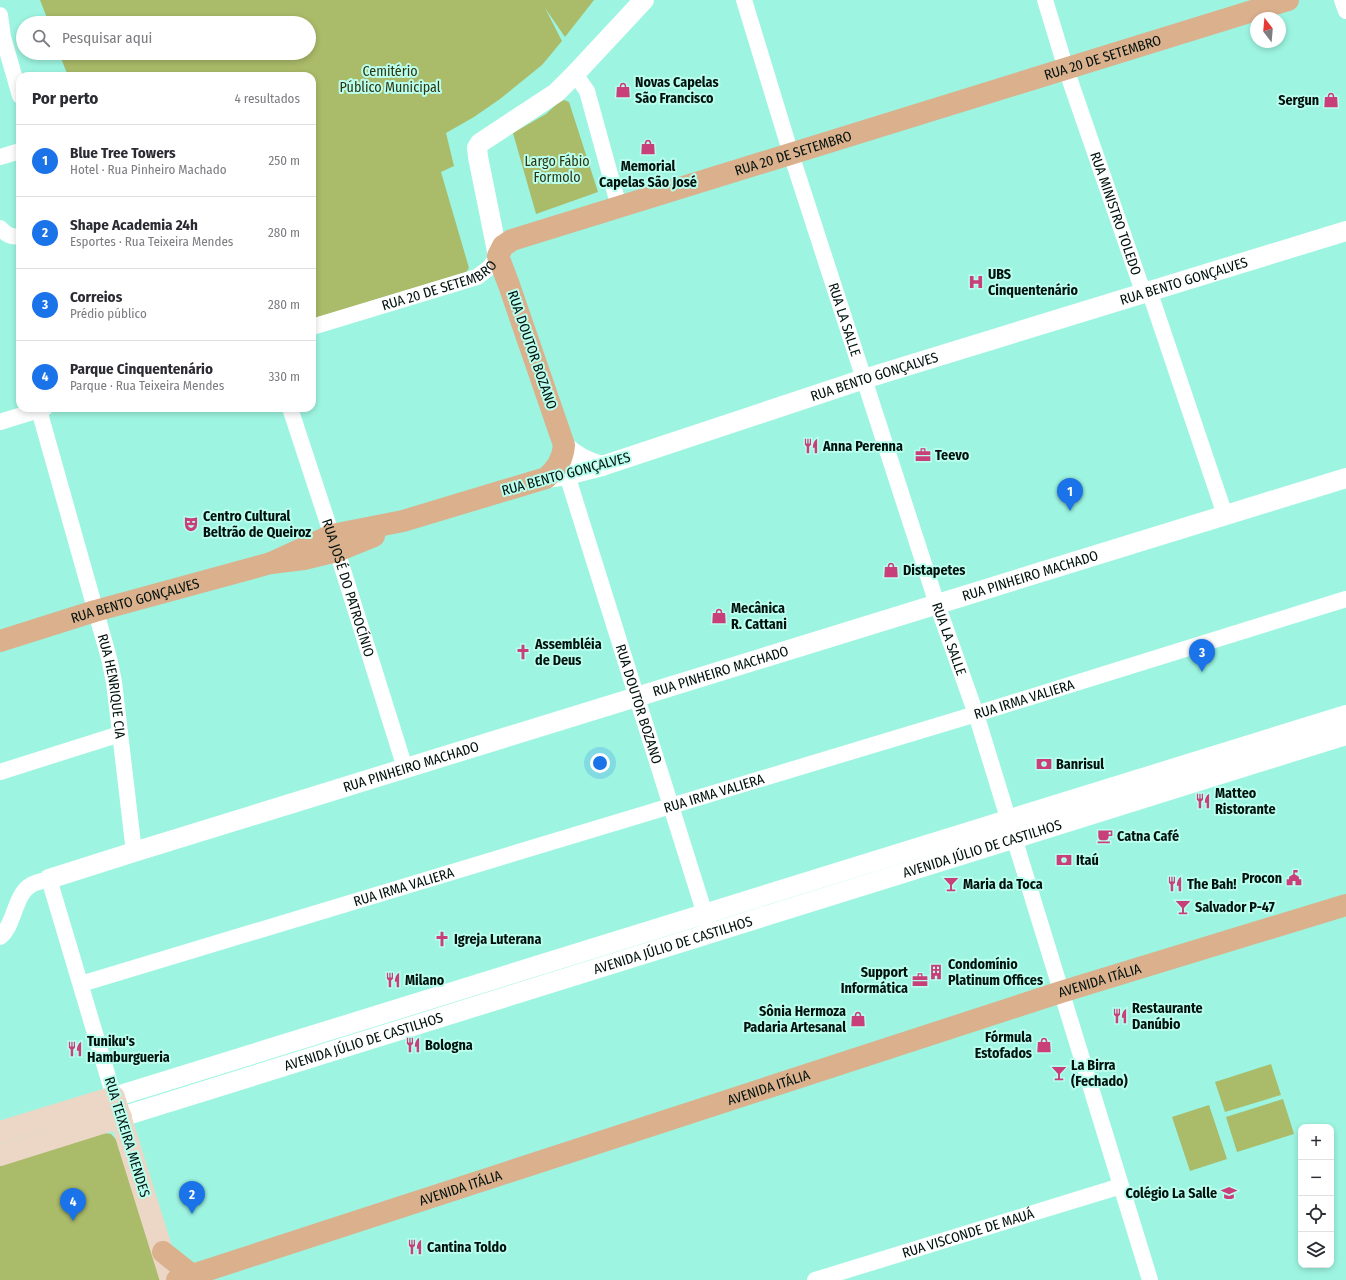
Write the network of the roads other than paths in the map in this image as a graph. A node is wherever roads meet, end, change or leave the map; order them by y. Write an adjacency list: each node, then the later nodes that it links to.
1 (644, 0): 9 (street)
2 (744, 0): 12 (street, RUA LA SALLE)
3 (1045, 0): 8 (street, RUA MINISTRO TOLEDO)
4 (1288, 0): 8 (main road, RUA 20 DE SETEMBRO)
5 (1342, 0): 6 (street)
6 (1346, 11)
7 (0, 15): 10 (street)
8 (1066, 69): 12 (main road, RUA 20 DE SETEMBRO); 17 (street, RUA MINISTRO TOLEDO)
9 (575, 74): 14 (street); 16 (street)
10 (16, 82)
11 (16, 152): 13 (street)
12 (792, 154): 14 (main road, RUA 20 DE SETEMBRO); 19 (street, RUA LA SALLE)
13 (0, 157)
14 (619, 207): 16 (main road, RUA 20 DE SETEMBRO)
15 (1346, 230): 17 (street, RUA BENTO GONÇALVES)
16 (498, 256): 18 (street, RUA 20 DE SETEMBRO); 24 (main road, RUA DOUTOR BOZANO)
17 (1146, 292): 19 (street, RUA BENTO GONÇALVES); 28 (street, RUA MINISTRO TOLEDO)
18 (316, 326)
19 (864, 379): 25 (street, RUA BENTO GONÇALVES); 31 (street, RUA LA SALLE)
20 (32, 412): 23 (street)
21 (43, 412): 32 (street, RUA HENRIQUE CIA)
22 (291, 412): 29 (street, RUA JOSÉ DO PATROCÍNIO)
23 (0, 422)
24 (564, 445): 25 (street); 26 (main road)
25 (602, 466): 26 (street, RUA BENTO GONÇALVES)
26 (556, 476): 29 (main road, RUA BENTO GONÇALVES); 34 (street, RUA DOUTOR BOZANO)
27 (1346, 478): 28 (street, RUA PINHEIRO MACHADO)
28 (1225, 515): 31 (street, RUA PINHEIRO MACHADO)
29 (334, 543): 32 (main road, RUA BENTO GONÇALVES); 41 (street, RUA JOSÉ DO PATROCÍNIO)
30 (1346, 599): 35 (street, RUA IRMA VALIERA)
31 (938, 604): 34 (street, RUA PINHEIRO MACHADO); 35 (street, RUA LA SALLE)
32 (96, 611): 33 (main road, RUA BENTO GONÇALVES); 37 (street, RUA HENRIQUE CIA)
33 (0, 641)
34 (636, 697): 41 (street, RUA PINHEIRO MACHADO); 45 (street, RUA DOUTOR BOZANO)
35 (976, 714): 45 (street, RUA IRMA VALIERA); 47 (street, RUA LA SALLE)
36 (1345, 725): 38 (street, AVENIDA JÚLIO DE CASTILHOS); 39 (street, AVENIDA JÚLIO DE CASTILHOS)
37 (120, 734): 42 (street); 50 (street, RUA HENRIQUE CIA)
38 (1279, 736): 39 (street); 40 (street, AVENIDA JÚLIO DE CASTILHOS)
39 (1284, 755): 43 (street, AVENIDA JÚLIO DE CASTILHOS)
40 (1211, 757): 43 (street); 44 (street, AVENIDA JÚLIO DE CASTILHOS)
41 (404, 768): 50 (street, RUA PINHEIRO MACHADO)
42 (0, 772)
43 (1216, 776): 46 (street, AVENIDA JÚLIO DE CASTILHOS)
44 (1081, 797): 46 (street); 47 (street, AVENIDA JÚLIO DE CASTILHOS)
45 (671, 806): 58 (street, RUA DOUTOR BOZANO); 66 (street, RUA IRMA VALIERA)
46 (1086, 816): 48 (street, AVENIDA JÚLIO DE CASTILHOS)
47 (1008, 820): 48 (street, RUA LA SALLE); 49 (street, AVENIDA JÚLIO DE CASTILHOS)
48 (1014, 839): 51 (street, AVENIDA JÚLIO DE CASTILHOS); 67 (street, RUA LA SALLE)
49 (940, 840): 51 (street); 52 (street, AVENIDA JÚLIO DE CASTILHOS)
50 (134, 852): 53 (street, RUA PINHEIRO MACHADO)
51 (946, 860): 54 (street, AVENIDA JÚLIO DE CASTILHOS)
52 (871, 862): 54 (street); 55 (street, AVENIDA JÚLIO DE CASTILHOS)
53 (49, 879): 60 (street); 66 (street, RUA TEIXEIRA MENDES)
54 (876, 882): 56 (street, AVENIDA JÚLIO DE CASTILHOS)
55 (799, 884): 56 (street); 58 (street, AVENIDA JÚLIO DE CASTILHOS)
56 (804, 904): 59 (street, AVENIDA JÚLIO DE CASTILHOS)
57 (1346, 905): 67 (main road, AVENIDA ITÁLIA)
58 (704, 914): 59 (street, RUA DOUTOR BOZANO); 61 (street, AVENIDA JÚLIO DE CASTILHOS)
59 (711, 933): 62 (street, AVENIDA JÚLIO DE CASTILHOS)
60 (0, 937)
61 (620, 940): 62 (street); 63 (street, AVENIDA JÚLIO DE CASTILHOS)
62 (626, 960): 65 (street, AVENIDA JÚLIO DE CASTILHOS)
63 (550, 962): 64 (street, AVENIDA JÚLIO DE CASTILHOS); 65 (street)
64 (486, 981): 68 (street); 69 (street, AVENIDA JÚLIO DE CASTILHOS)
65 (556, 982): 68 (street, AVENIDA JÚLIO DE CASTILHOS)
66 (81, 984): 77 (street, RUA TEIXEIRA MENDES)
67 (1061, 992): 83 (street, RUA LA SALLE); 85 (main road, AVENIDA ITÁLIA)
68 (493, 1001): 70 (street, AVENIDA JÚLIO DE CASTILHOS)
69 (418, 1002): 70 (street); 71 (street, AVENIDA JÚLIO DE CASTILHOS)
70 (424, 1023): 72 (street, AVENIDA JÚLIO DE CASTILHOS)
71 (346, 1025): 72 (street); 73 (street, AVENIDA JÚLIO DE CASTILHOS)
72 (353, 1045): 74 (street, AVENIDA JÚLIO DE CASTILHOS)
73 (271, 1048): 74 (street); 75 (street, AVENIDA JÚLIO DE CASTILHOS)
74 (277, 1068): 76 (street, AVENIDA JÚLIO DE CASTILHOS)
75 (202, 1070): 76 (street); 77 (street, AVENIDA JÚLIO DE CASTILHOS)
76 (208, 1090): 78 (street, AVENIDA JÚLIO DE CASTILHOS)
77 (114, 1097): 78 (main road, RUA TEIXEIRA MENDES); 79 (main road, AVENIDA JÚLIO DE CASTILHOS)
78 (121, 1117): 81 (main road, AVENIDA JÚLIO DE CASTILHOS); 84 (main road, RUA TEIXEIRA MENDES)
79 (28, 1123): 80 (main road, AVENIDA JÚLIO DE CASTILHOS); 81 (main road)
80 (0, 1132)
81 (34, 1144): 82 (main road, AVENIDA JÚLIO DE CASTILHOS)
82 (0, 1155)
83 (1121, 1186): 86 (street, RUA LA SALLE); 88 (street, RUA VISCONDE DE MAUÁ)
84 (163, 1252): 85 (main road); 87 (main road, RUA TEIXEIRA MENDES)
85 (185, 1278)
86 (1146, 1279)
87 (171, 1280)
88 (815, 1280)

